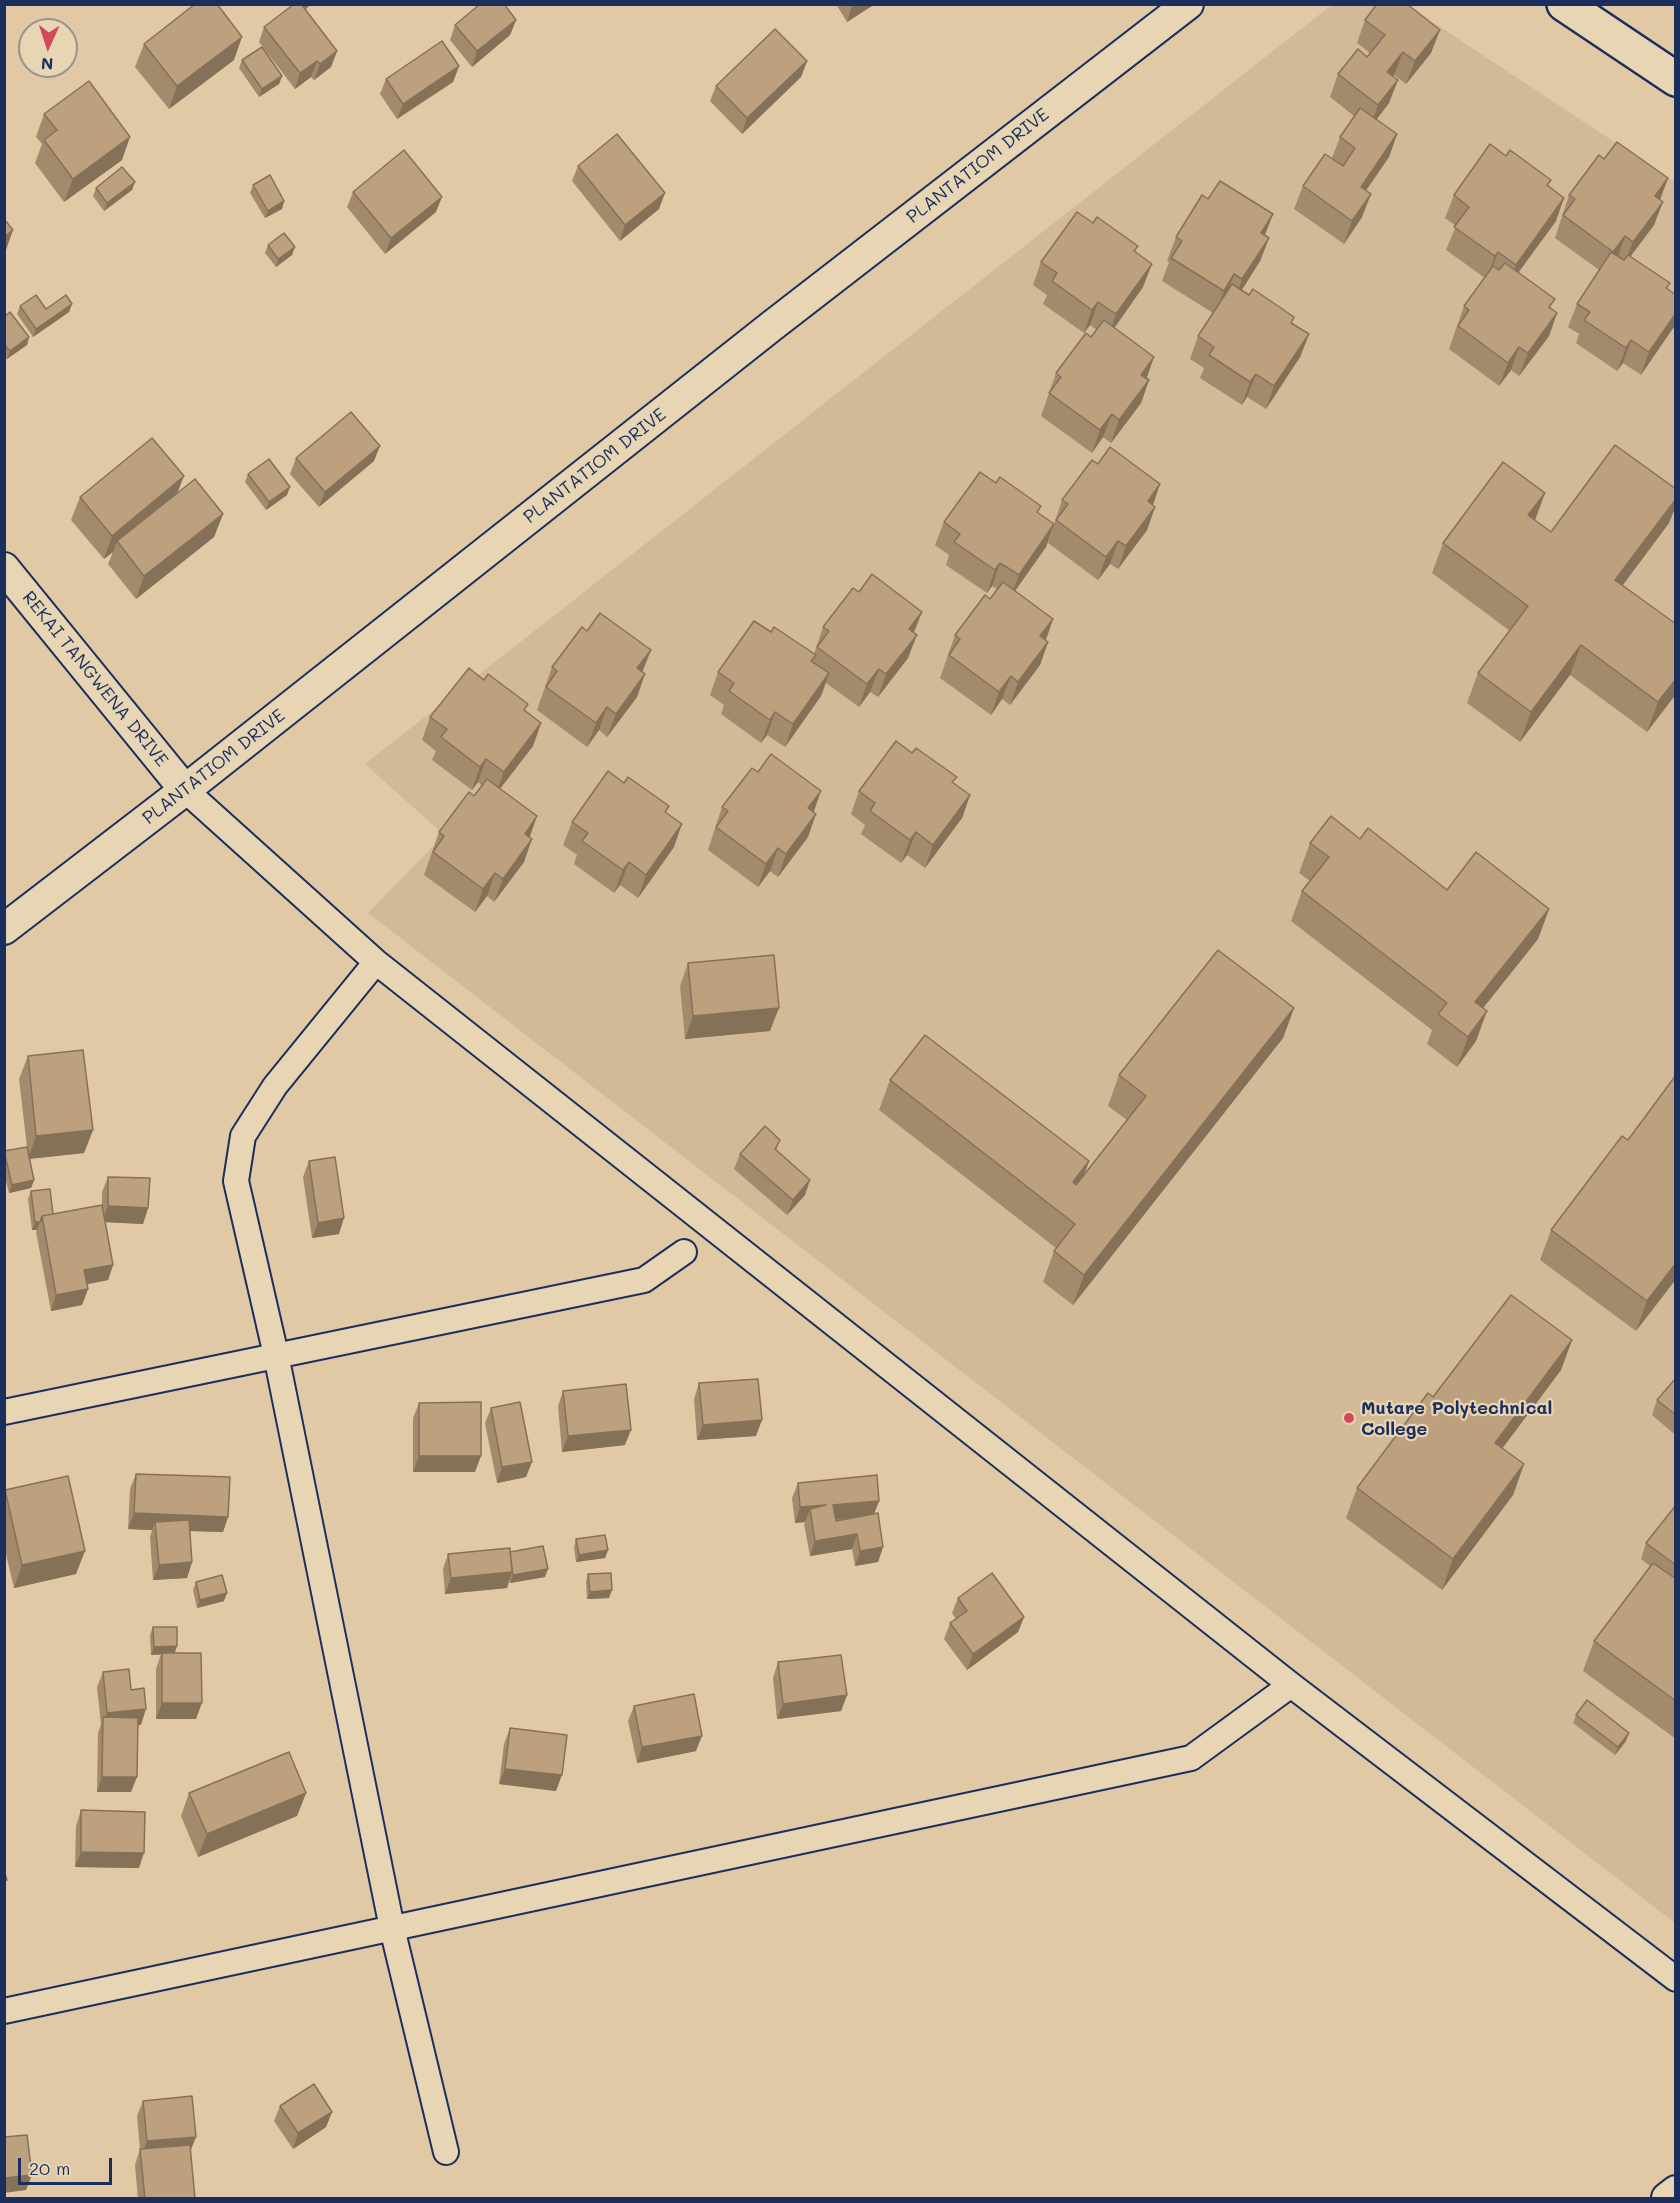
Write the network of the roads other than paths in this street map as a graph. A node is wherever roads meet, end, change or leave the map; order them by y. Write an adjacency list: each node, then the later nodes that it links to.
1 (1188, 4): 5 (street, PLANTATIOM DRIVE)
2 (1564, 4): 3 (highway)
3 (1676, 80)
4 (4, 568): 5 (street, REKAI TANGWENA DRIVE)
5 (185, 790): 6 (street, PLANTATIOM DRIVE); 7 (street)
6 (4, 929)
7 (376, 962): 9 (street); 11 (street)
8 (684, 1252): 9 (street)
9 (276, 1355): 10 (street); 12 (street)
10 (4, 1412)
11 (1291, 1685): 12 (street); 13 (street)
12 (392, 1928): 14 (street); 15 (street)
13 (1676, 1979)
14 (4, 2011)
15 (446, 2152)
16 (1676, 2191): 17 (street)
17 (1667, 2199)

